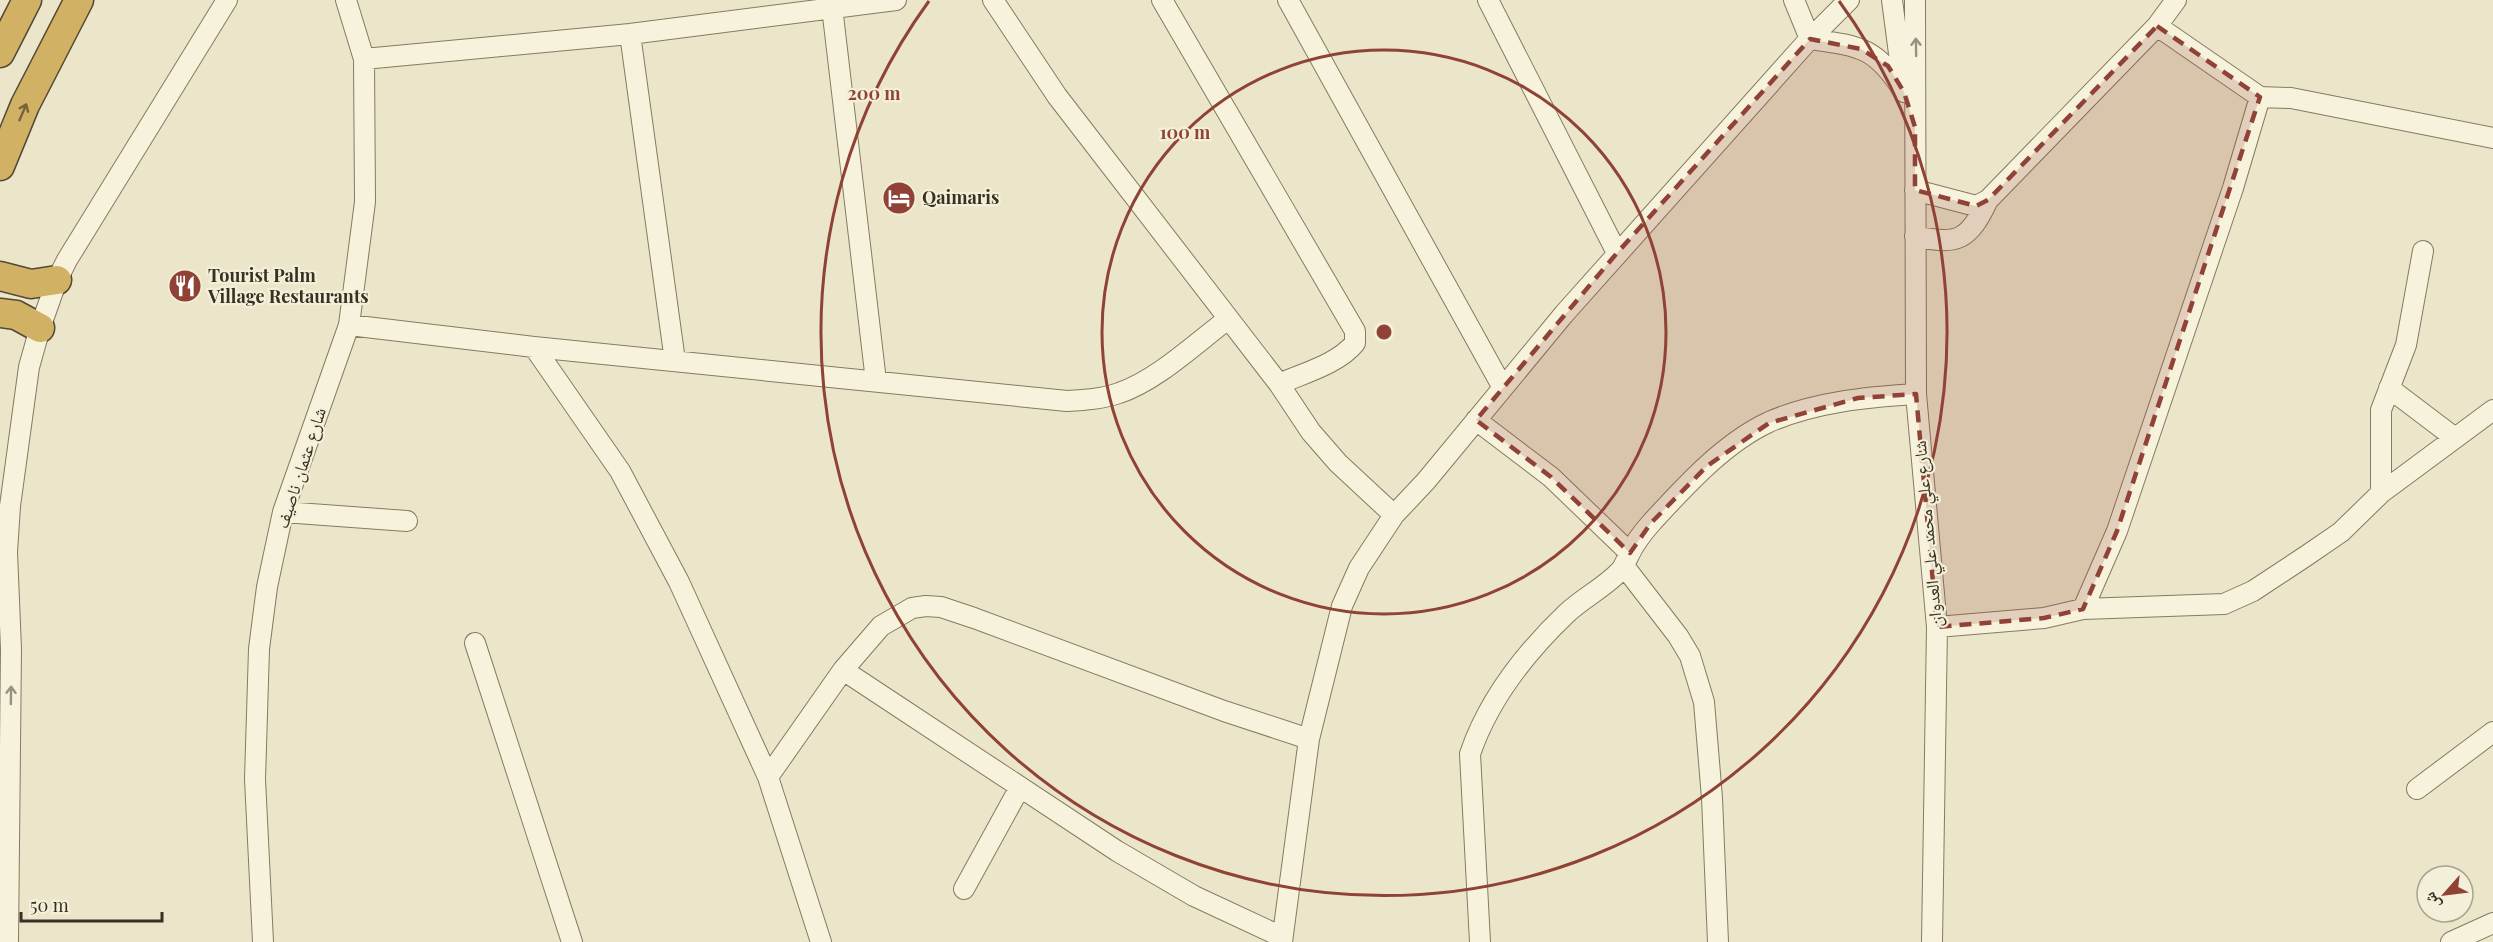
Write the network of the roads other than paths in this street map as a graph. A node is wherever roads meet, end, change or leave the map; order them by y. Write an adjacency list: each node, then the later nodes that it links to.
1 (27, 0): 19 (highway)
2 (79, 0): 25 (highway, one-way to 2)
3 (227, 0): 32 (street)
4 (346, 0): 20 (street, شارع عثمان ناصيف)
5 (896, 0): 15 (street)
6 (993, 0): 34 (street)
7 (1162, 0): 40 (street)
8 (1288, 0): 41 (street)
9 (1488, 0): 30 (street)
10 (1794, 0): 18 (street)
11 (1849, 0): 18 (street)
12 (1892, 0): 21 (street, شارع علي محمد علي العدوان)
13 (1915, 0): 23 (street, شارع علي محمد علي العدوان, one-way to 13)
14 (2176, 0): 16 (street)
15 (832, 7): 17 (street); 39 (street)
16 (2157, 26): 22 (street); 27 (street)
17 (630, 34): 20 (street); 38 (street)
18 (1810, 39): 21 (street); 30 (street)
19 (0, 53)
20 (364, 59): 35 (street, شارع عثمان ناصيف)
21 (1904, 92): 23 (street, شارع علي محمد علي العدوان)
22 (2260, 97): 24 (street); 53 (street)
23 (1915, 127): 26 (street, شارع علي محمد علي العدوان)
24 (2493, 138)
25 (0, 166)
26 (1915, 190): 27 (street); 28 (street, شارع علي محمد علي العدوان)
27 (1988, 200): 28 (street)
28 (1915, 236): 43 (street, شارع علي محمد علي العدوان)
29 (2423, 251): 42 (street)
30 (1617, 253): 41 (street)
31 (0, 276): 32 (highway)
32 (57, 280): 36 (street)
33 (0, 313): 36 (highway)
34 (1228, 319): 39 (street); 40 (street)
35 (349, 325): 37 (street); 48 (street, شارع عثمان ناصيف)
36 (40, 327): 52 (street)
37 (534, 347): 38 (street); 59 (street)
38 (675, 361): 39 (street)
39 (876, 381)
40 (1279, 384): 49 (street)
41 (1503, 388): 45 (street)
42 (2389, 388): 46 (street); 47 (street)
43 (1916, 394): 51 (street); 54 (street, شارع علي محمد علي العدوان)
44 (2493, 410): 46 (street)
45 (1476, 420): 49 (street); 51 (street)
46 (2455, 438): 47 (street)
47 (2381, 493): 53 (street)
48 (283, 512): 50 (street); 66 (street, شارع عثمان ناصيف)
49 (1394, 515): 57 (street)
50 (407, 520)
51 (1627, 560): 69 (street); 70 (street)
52 (4, 592): 65 (street, one-way to 52)
53 (2083, 609): 54 (street)
54 (1937, 627): 71 (street, شارع علي محمد علي العدوان)
55 (475, 643): 67 (street)
56 (843, 670): 57 (street); 59 (street); 60 (street)
57 (1309, 739): 64 (street)
58 (2490, 740): 61 (street)
59 (768, 777): 68 (street)
60 (1020, 788): 62 (street); 64 (street)
61 (2417, 789)
62 (964, 889)
63 (2493, 923): 72 (street)
64 (1282, 940)
65 (8, 942)
66 (263, 942)
67 (572, 942)
68 (821, 942)
69 (1480, 942)
70 (1718, 942)
71 (1932, 942)
72 (2451, 942)

